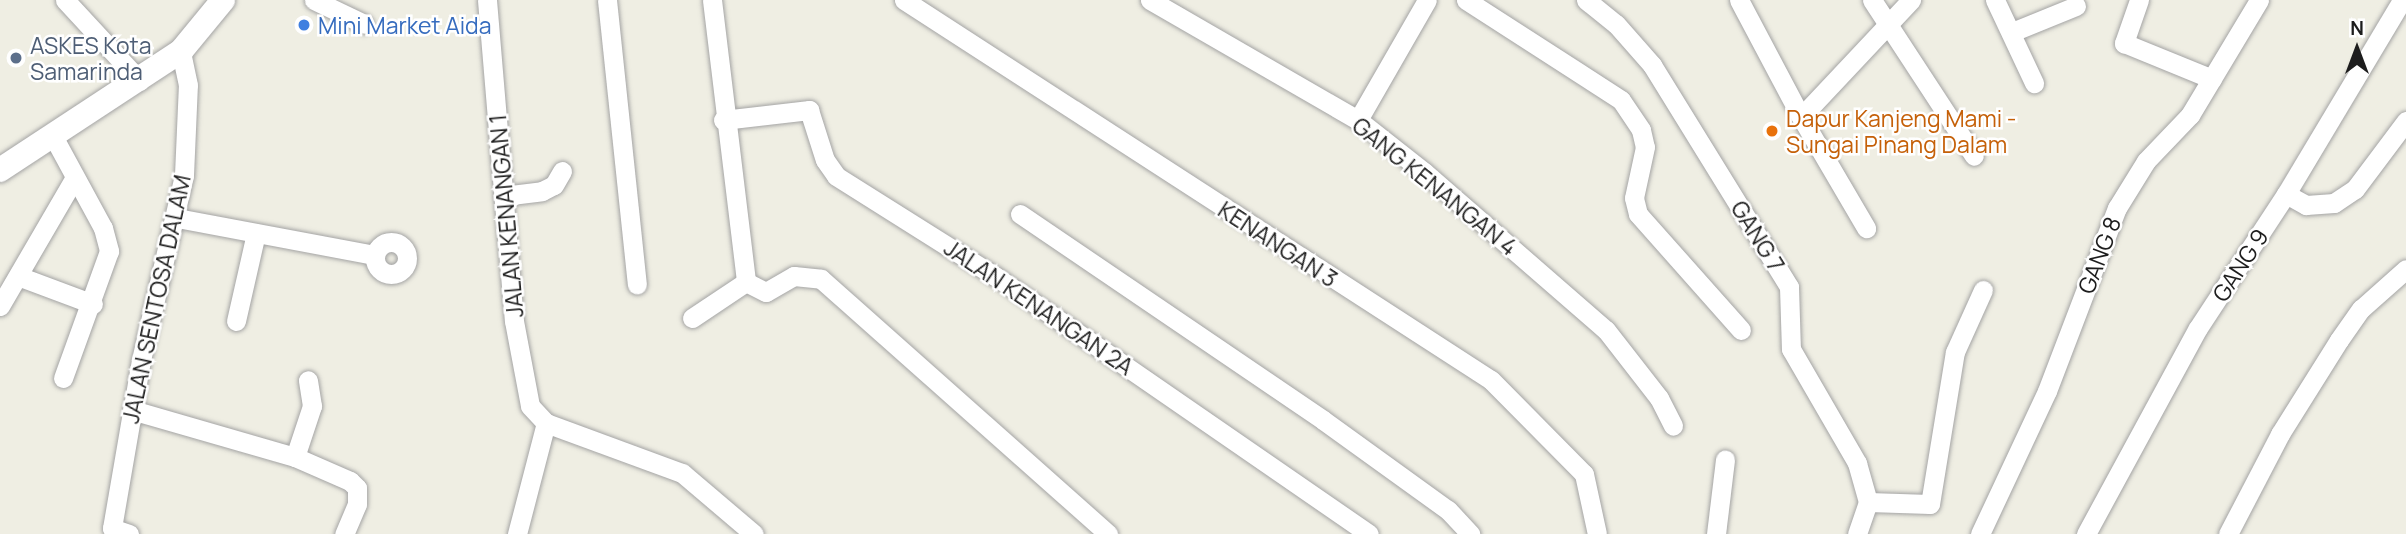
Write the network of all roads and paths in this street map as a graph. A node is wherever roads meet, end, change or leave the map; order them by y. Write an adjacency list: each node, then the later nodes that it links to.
1 (65, 0): 25 (street)
2 (314, 0): 20 (street)
3 (487, 0): 37 (street, JALAN KENANGAN 1)
4 (607, 0): 46 (street)
5 (712, 0): 28 (street)
6 (904, 0): 68 (street, KENANGAN 3)
7 (1150, 0): 29 (street, GANG KENANGAN 4)
8 (1427, 0): 29 (street)
9 (1466, 0): 52 (street)
10 (1586, 0): 60 (street, GANG 7)
11 (1739, 0): 27 (street)
12 (1872, 0): 21 (street)
13 (1911, 0): 21 (street)
14 (1995, 0): 22 (street)
15 (2138, 0): 24 (street)
16 (2259, 0): 24 (street, GANG 8)
17 (2402, 0): 36 (street, GANG 9)
18 (219, 1): 23 (street)
19 (2076, 6): 22 (street)
20 (364, 24)
21 (1887, 26): 27 (street); 32 (street)
22 (2012, 32): 26 (street)
23 (181, 51): 25 (street); 39 (street, JALAN SENTOSA DALAM)
24 (2211, 79): 71 (street, GANG 8)
25 (140, 81): 31 (street)
26 (2034, 83)
27 (1801, 117): 40 (street)
28 (723, 120): 45 (street); 66 (street, JALAN KENANGAN 2A)
29 (1358, 120): 57 (street, GANG KENANGAN 4)
30 (2406, 121): 36 (street)
31 (52, 136): 33 (street); 35 (street)
32 (1974, 156)
33 (0, 170)
34 (562, 171): 37 (street)
35 (74, 179): 44 (street); 48 (street)
36 (2286, 194): 72 (street, GANG 9)
37 (503, 196): 56 (street, JALAN KENANGAN 1)
38 (1020, 214): 67 (street)
39 (177, 218): 41 (street); 55 (street, JALAN SENTOSA DALAM)
40 (1866, 228)
41 (256, 233): 42 (street); 51 (street)
42 (374, 255)
43 (2406, 269): 73 (street)
44 (18, 276): 48 (street); 49 (street)
45 (746, 282): 50 (street); 65 (street)
46 (638, 284)
47 (1983, 290): 60 (street)
48 (93, 304): 53 (street)
49 (0, 306)
50 (692, 318)
51 (236, 321)
52 (1741, 330)
53 (63, 378)
54 (308, 380): 58 (street)
55 (132, 410): 58 (street); 62 (street, JALAN SENTOSA DALAM)
56 (546, 423): 61 (street); 64 (street)
57 (1673, 426)
58 (295, 457): 63 (street)
59 (1725, 460): 69 (street)
60 (1868, 502): 70 (street)
61 (519, 527)
62 (117, 532)
63 (344, 534)
64 (754, 534)
65 (1108, 534)
66 (1369, 534)
67 (1470, 534)
68 (1597, 534)
69 (1716, 534)
70 (1857, 534)
71 (1980, 534)
72 (2086, 534)
73 (2228, 534)

